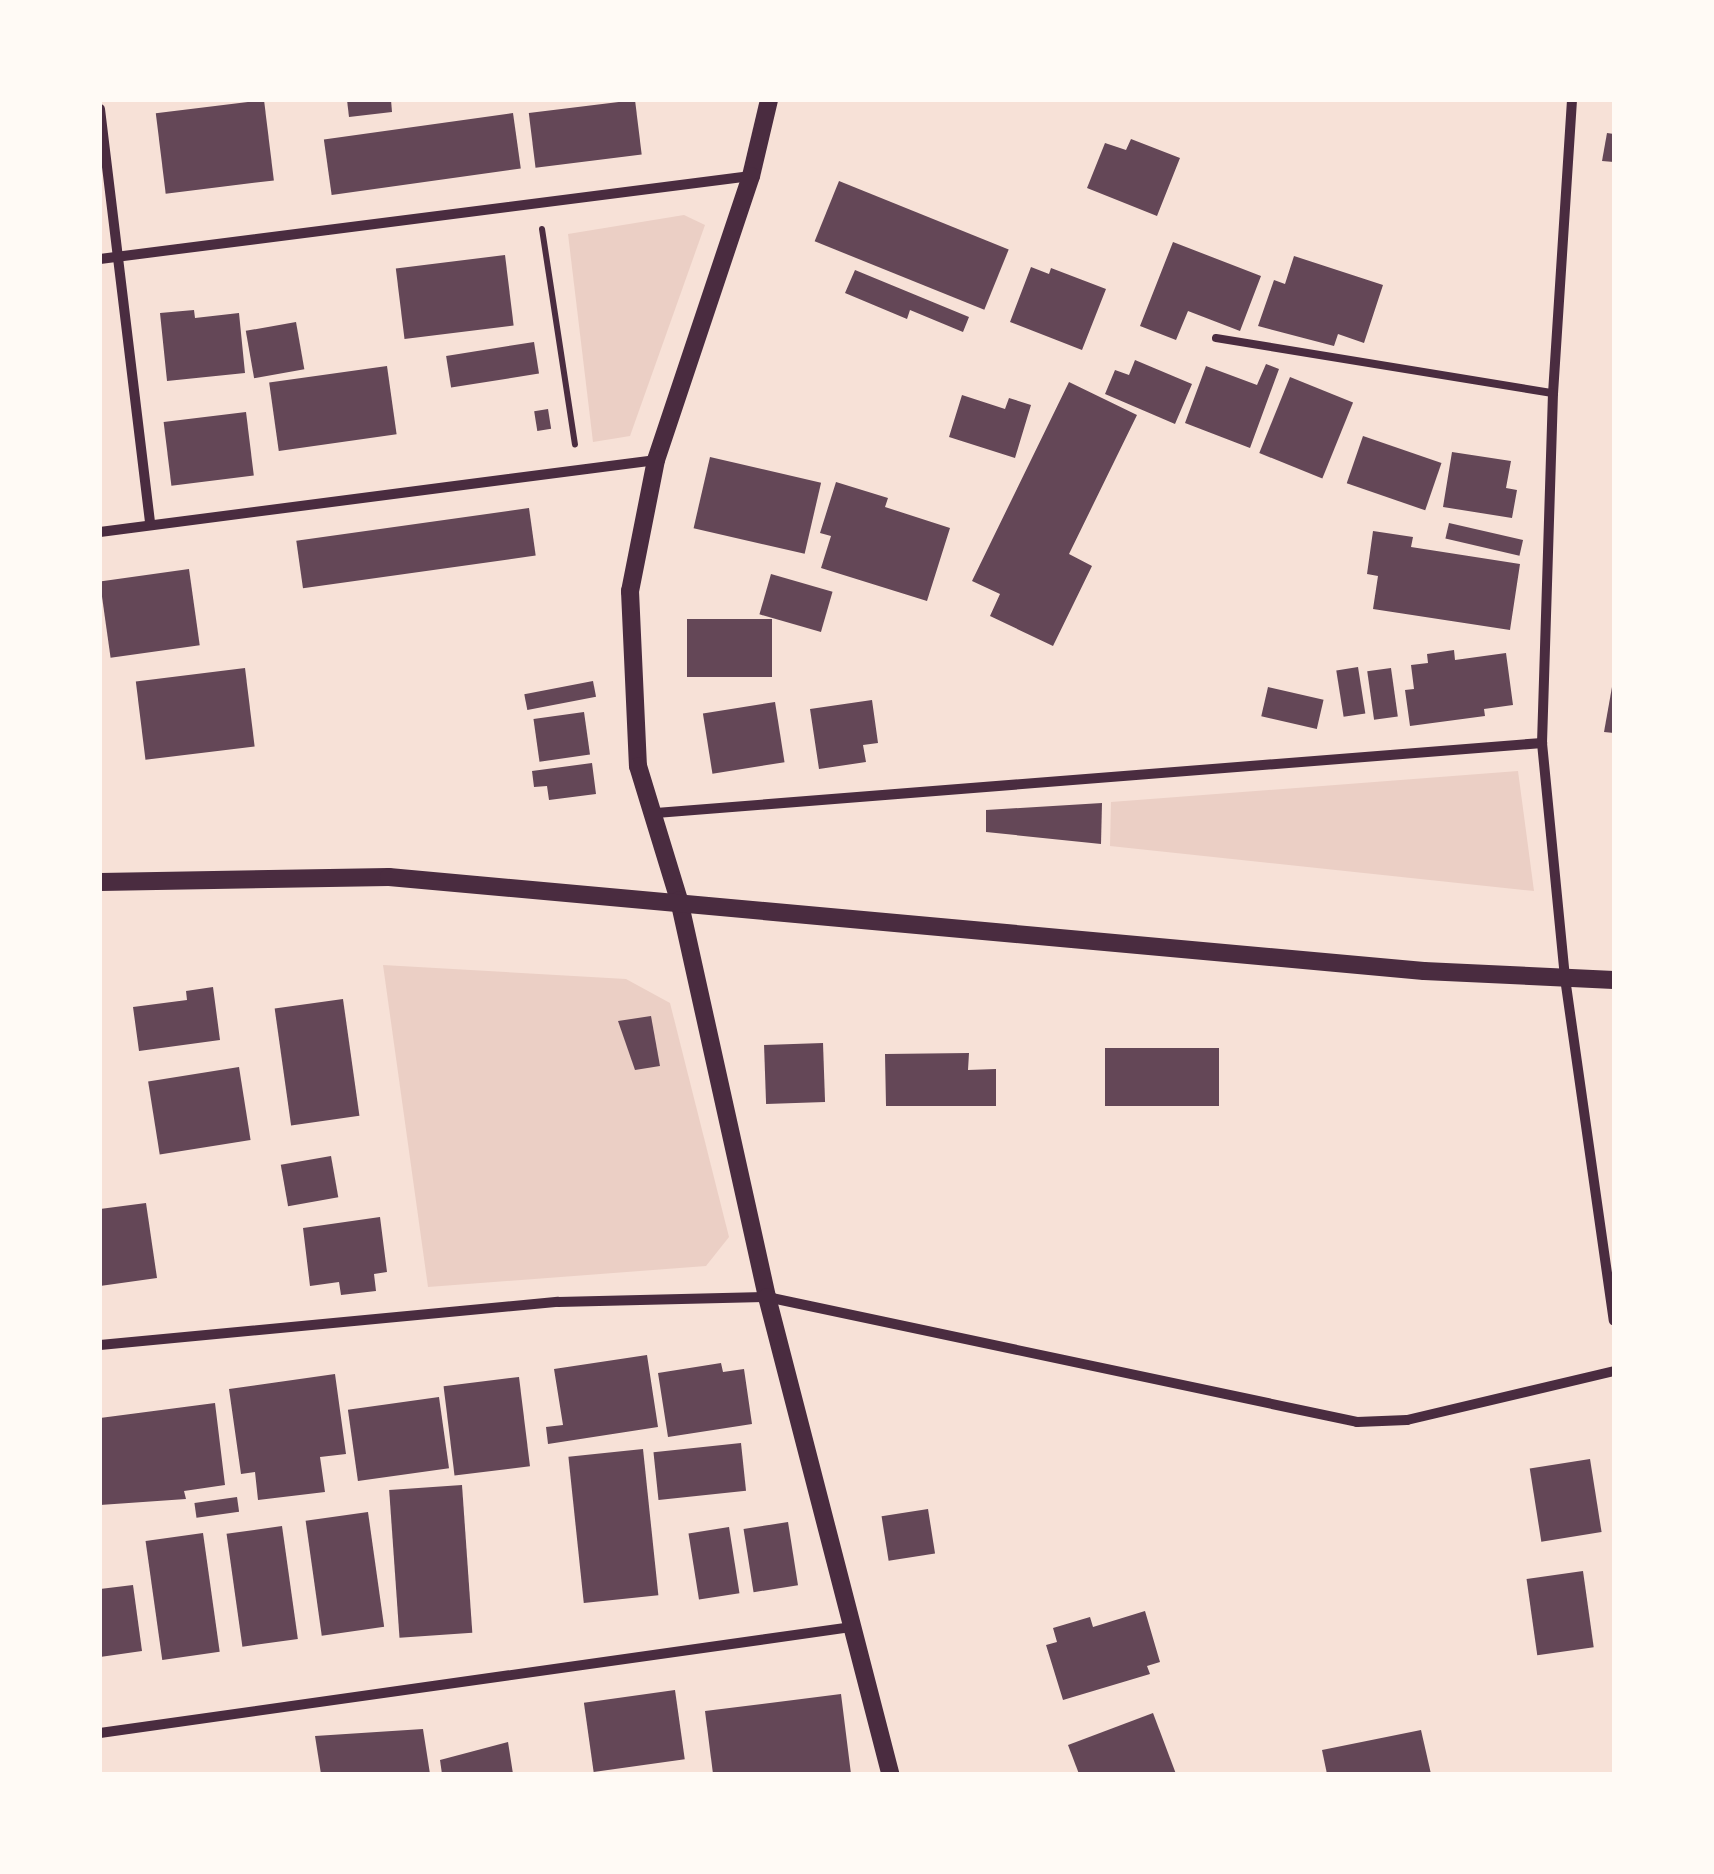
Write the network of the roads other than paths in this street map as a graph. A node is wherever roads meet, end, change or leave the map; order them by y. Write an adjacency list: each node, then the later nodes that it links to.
1 (769, 100): 4 (street)
2 (1572, 100): 8 (street)
3 (100, 109): 5 (street)
4 (751, 176): 5 (street); 9 (street)
5 (117, 257): 6 (street); 10 (street)
6 (100, 259)
7 (1216, 338): 8 (lane)
8 (1553, 394): 12 (street)
9 (656, 460): 10 (street); 13 (street)
10 (150, 525): 11 (street)
11 (100, 532)
12 (1542, 743): 13 (street); 16 (street)
13 (656, 812): 15 (street)
14 (100, 882): 15 (street)
15 (678, 900): 16 (street); 18 (street)
16 (1564, 978): 17 (street); 19 (street)
17 (1614, 980)
18 (767, 1297): 20 (street); 21 (street); 22 (street)
19 (1614, 1321)
20 (100, 1345)
21 (1614, 1372)
22 (851, 1627): 23 (street); 24 (street)
23 (100, 1733)
24 (890, 1774)

